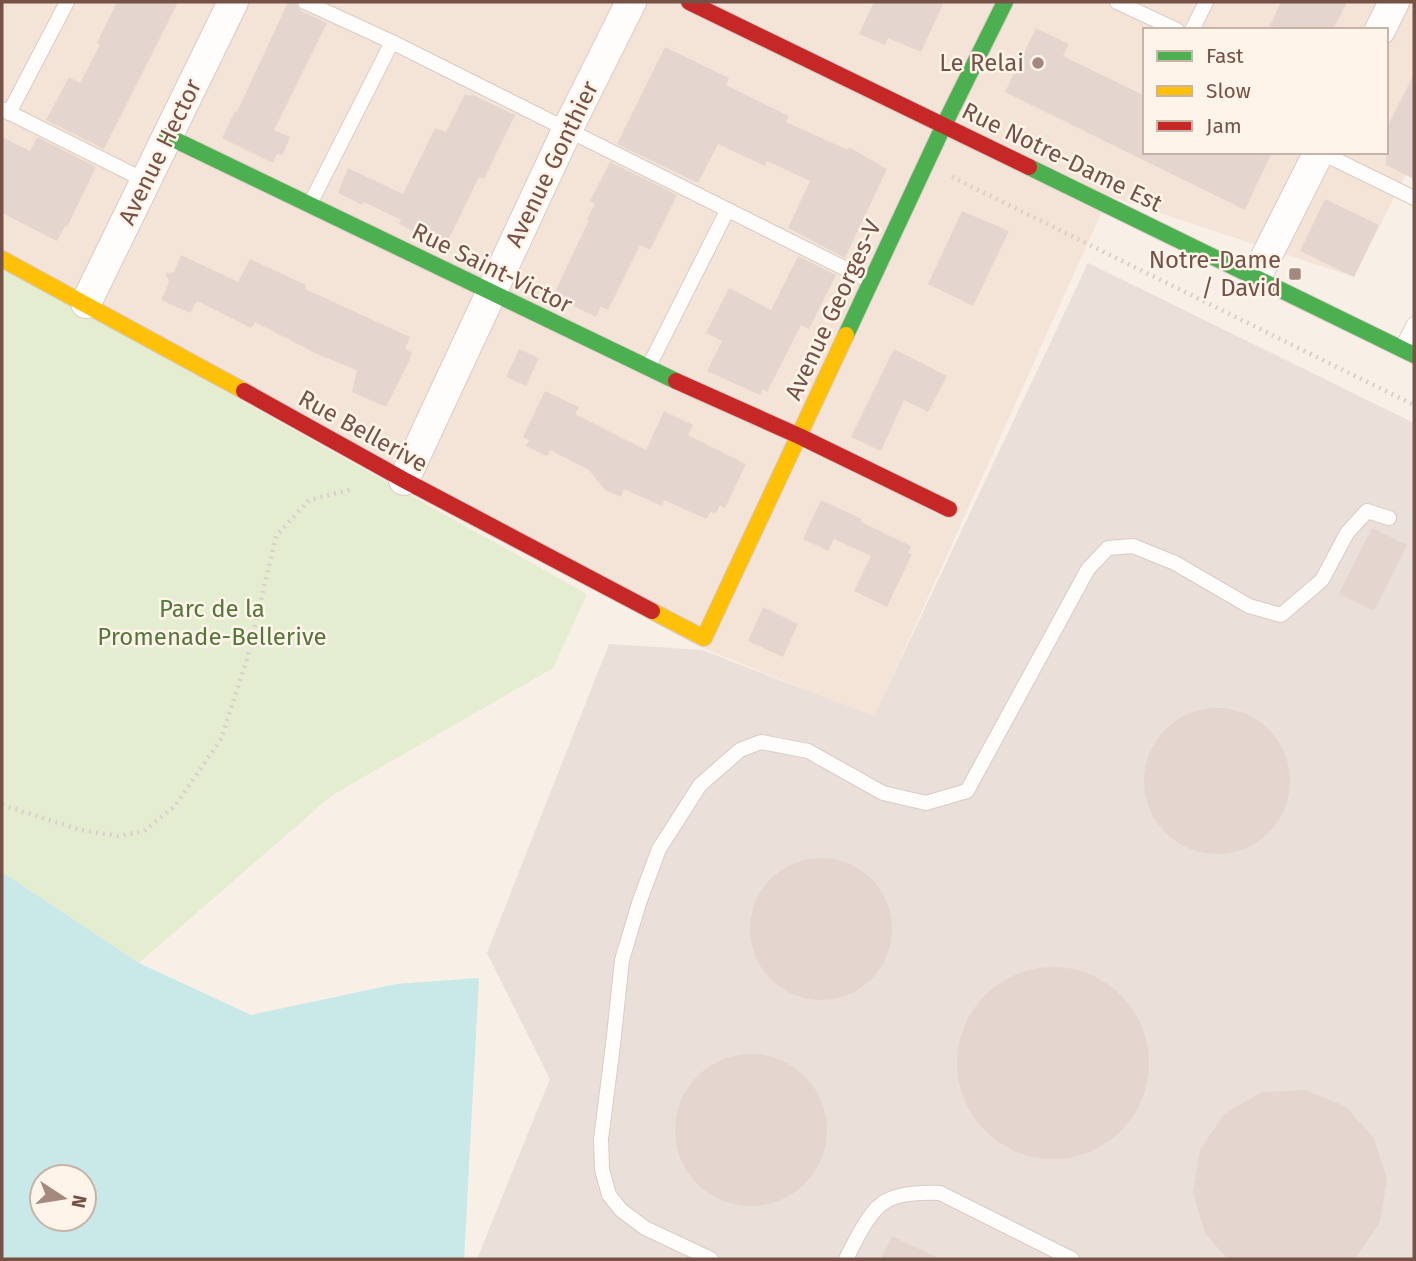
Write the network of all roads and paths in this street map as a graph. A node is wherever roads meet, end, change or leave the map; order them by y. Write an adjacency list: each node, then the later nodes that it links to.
1 (67, 2): 14 (lane)
2 (233, 2): 17 (street, Avenue Hector)
3 (305, 2): 13 (lane)
4 (631, 2): 16 (street, Avenue Gonthier)
5 (689, 2): 15 (street, Rue Notre-Dame Est)
6 (1004, 2): 15 (street, Avenue Georges-V)
7 (1117, 2): 10 (lane)
8 (1206, 2): 11 (lane)
9 (1394, 2): 12 (street)
10 (1173, 28)
11 (1193, 28)
12 (1381, 28)
13 (392, 42): 16 (lane); 23 (lane)
14 (6, 111): 21 (lane)
15 (944, 125): 20 (street, Avenue Georges-V); 26 (street, Rue Notre-Dame Est)
16 (567, 130): 24 (lane); 28 (street, Avenue Gonthier)
17 (167, 136): 21 (street, Avenue Hector); 23 (street, Rue Saint-Victor)
18 (1318, 154): 26 (street)
19 (1323, 154): 22 (lane)
20 (926, 164): 27 (street, Avenue Georges-V); 33 (path)
21 (146, 181): 29 (street, Avenue Hector)
22 (1414, 198)
23 (310, 204): 28 (street, Rue Saint-Victor)
24 (727, 211): 27 (lane); 32 (lane)
25 (2, 259): 29 (street, Rue Bellerive)
26 (1256, 277): 31 (street, Rue Notre-Dame Est)
27 (871, 281): 34 (street, Avenue Georges-V)
28 (490, 293): 32 (street, Rue Saint-Victor); 35 (street, Avenue Gonthier)
29 (86, 303): 35 (street, Rue Bellerive)
30 (1414, 324): 31 (lane)
31 (1408, 352)
32 (648, 368): 34 (street, Rue Saint-Victor)
33 (1414, 405)
34 (799, 436): 37 (street, Rue Saint-Victor); 39 (street, Avenue Georges-V)
35 (404, 480): 39 (street, Rue Bellerive)
36 (360, 488): 40 (path)
37 (949, 509)
38 (1389, 518): 41 (lane)
39 (704, 638)
40 (2, 805)
41 (712, 1259)
42 (846, 1259): 43 (lane)
43 (1072, 1259)

